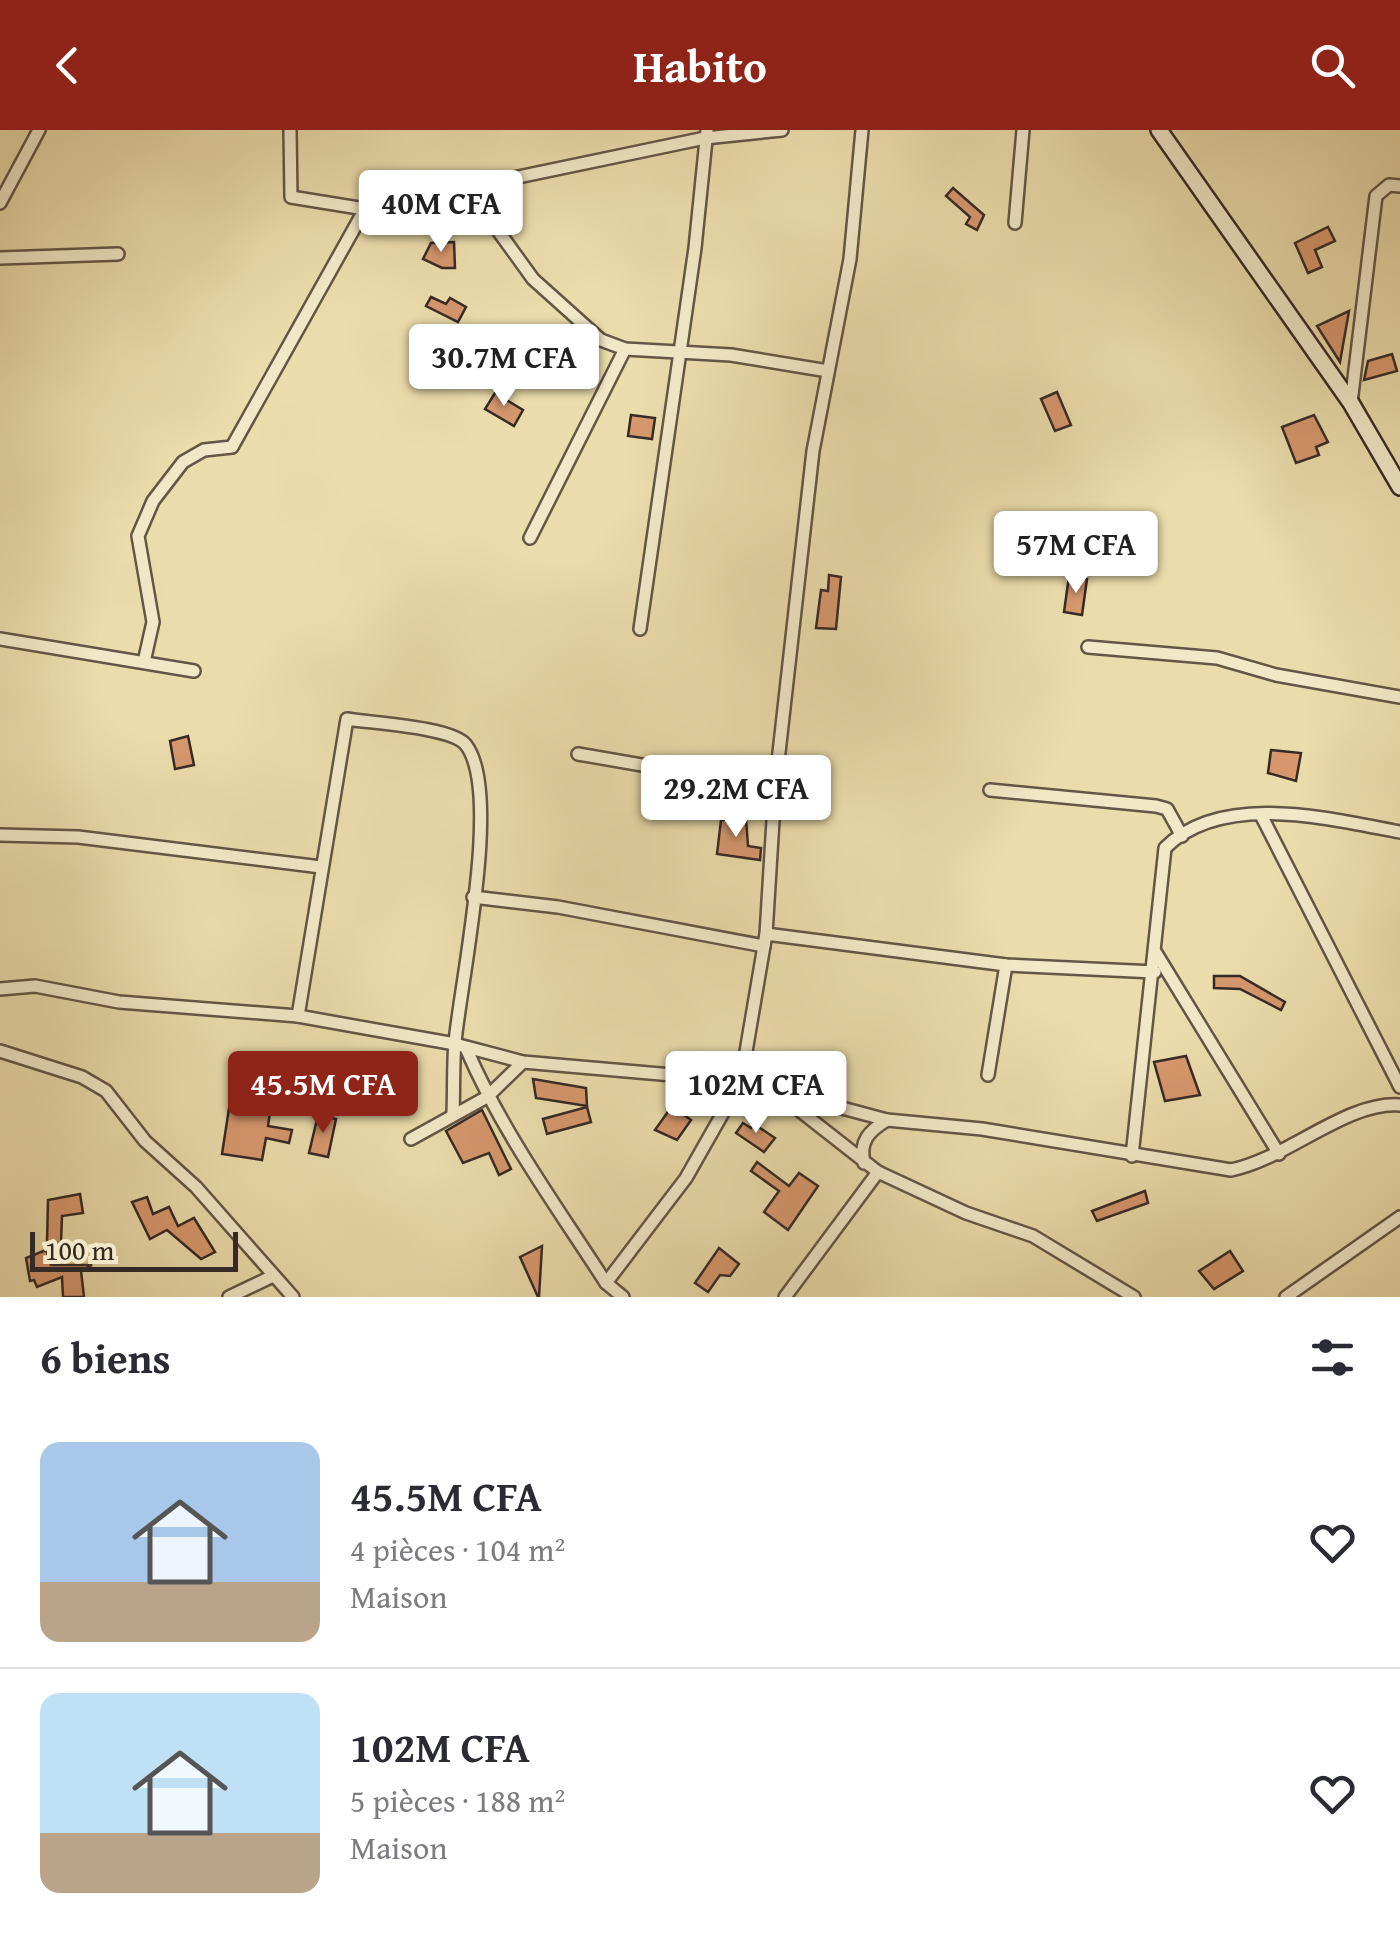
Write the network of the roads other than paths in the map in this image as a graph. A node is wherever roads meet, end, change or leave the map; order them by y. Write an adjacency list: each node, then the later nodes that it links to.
1 (39, 130): 8 (street)
2 (290, 130): 12 (street)
3 (782, 130): 7 (street)
4 (862, 130): 18 (street)
5 (1023, 130): 13 (street)
6 (1159, 130): 19 (street)
7 (706, 134): 9 (street); 17 (street)
8 (7, 177): 11 (street)
9 (465, 185): 12 (street); 16 (street)
10 (1400, 186): 19 (street)
11 (0, 202)
12 (365, 209): 25 (street)
13 (1015, 224)
14 (118, 254): 15 (street)
15 (0, 258)
16 (625, 349): 17 (street); 21 (street)
17 (679, 349): 18 (street); 22 (street)
18 (828, 370): 29 (street)
19 (1351, 403): 20 (street)
20 (1399, 483)
21 (530, 538)
22 (640, 629)
23 (0, 639): 25 (street)
24 (1088, 647): 27 (street)
25 (144, 662): 26 (street)
26 (194, 671)
27 (1400, 697)
28 (578, 754): 29 (street)
29 (775, 788): 37 (street)
30 (990, 790): 34 (street)
31 (1261, 814): 32 (street); 34 (street); 48 (street)
32 (1400, 832)
33 (0, 834): 35 (street)
34 (1182, 836): 38 (street)
35 (321, 867): 36 (street); 42 (street)
36 (474, 897): 37 (street); 43 (street)
37 (765, 940): 39 (street); 47 (street)
38 (1156, 954): 40 (street); 55 (street)
39 (1006, 965): 40 (street); 46 (street)
40 (1155, 972): 56 (street)
41 (0, 988): 42 (street)
42 (298, 1016): 43 (street)
43 (460, 1046): 45 (street); 50 (street); 52 (street)
44 (0, 1051): 60 (street)
45 (523, 1062): 47 (street); 50 (street)
46 (988, 1076)
47 (741, 1082): 49 (street); 61 (street)
48 (1400, 1088)
49 (773, 1090): 53 (street); 57 (street)
50 (487, 1097): 52 (street); 61 (street)
51 (1400, 1105): 55 (street)
52 (453, 1112): 54 (street)
53 (886, 1120): 56 (street); 57 (street)
54 (412, 1139)
55 (1279, 1154): 56 (street)
56 (1132, 1156)
57 (864, 1162): 58 (street)
58 (878, 1172): 65 (street); 66 (street)
59 (1400, 1217): 67 (street)
60 (273, 1276): 62 (street); 63 (street)
61 (606, 1283): 64 (street)
62 (229, 1297)
63 (293, 1297)
64 (623, 1297)
65 (785, 1297)
66 (1134, 1297)
67 (1286, 1297)

